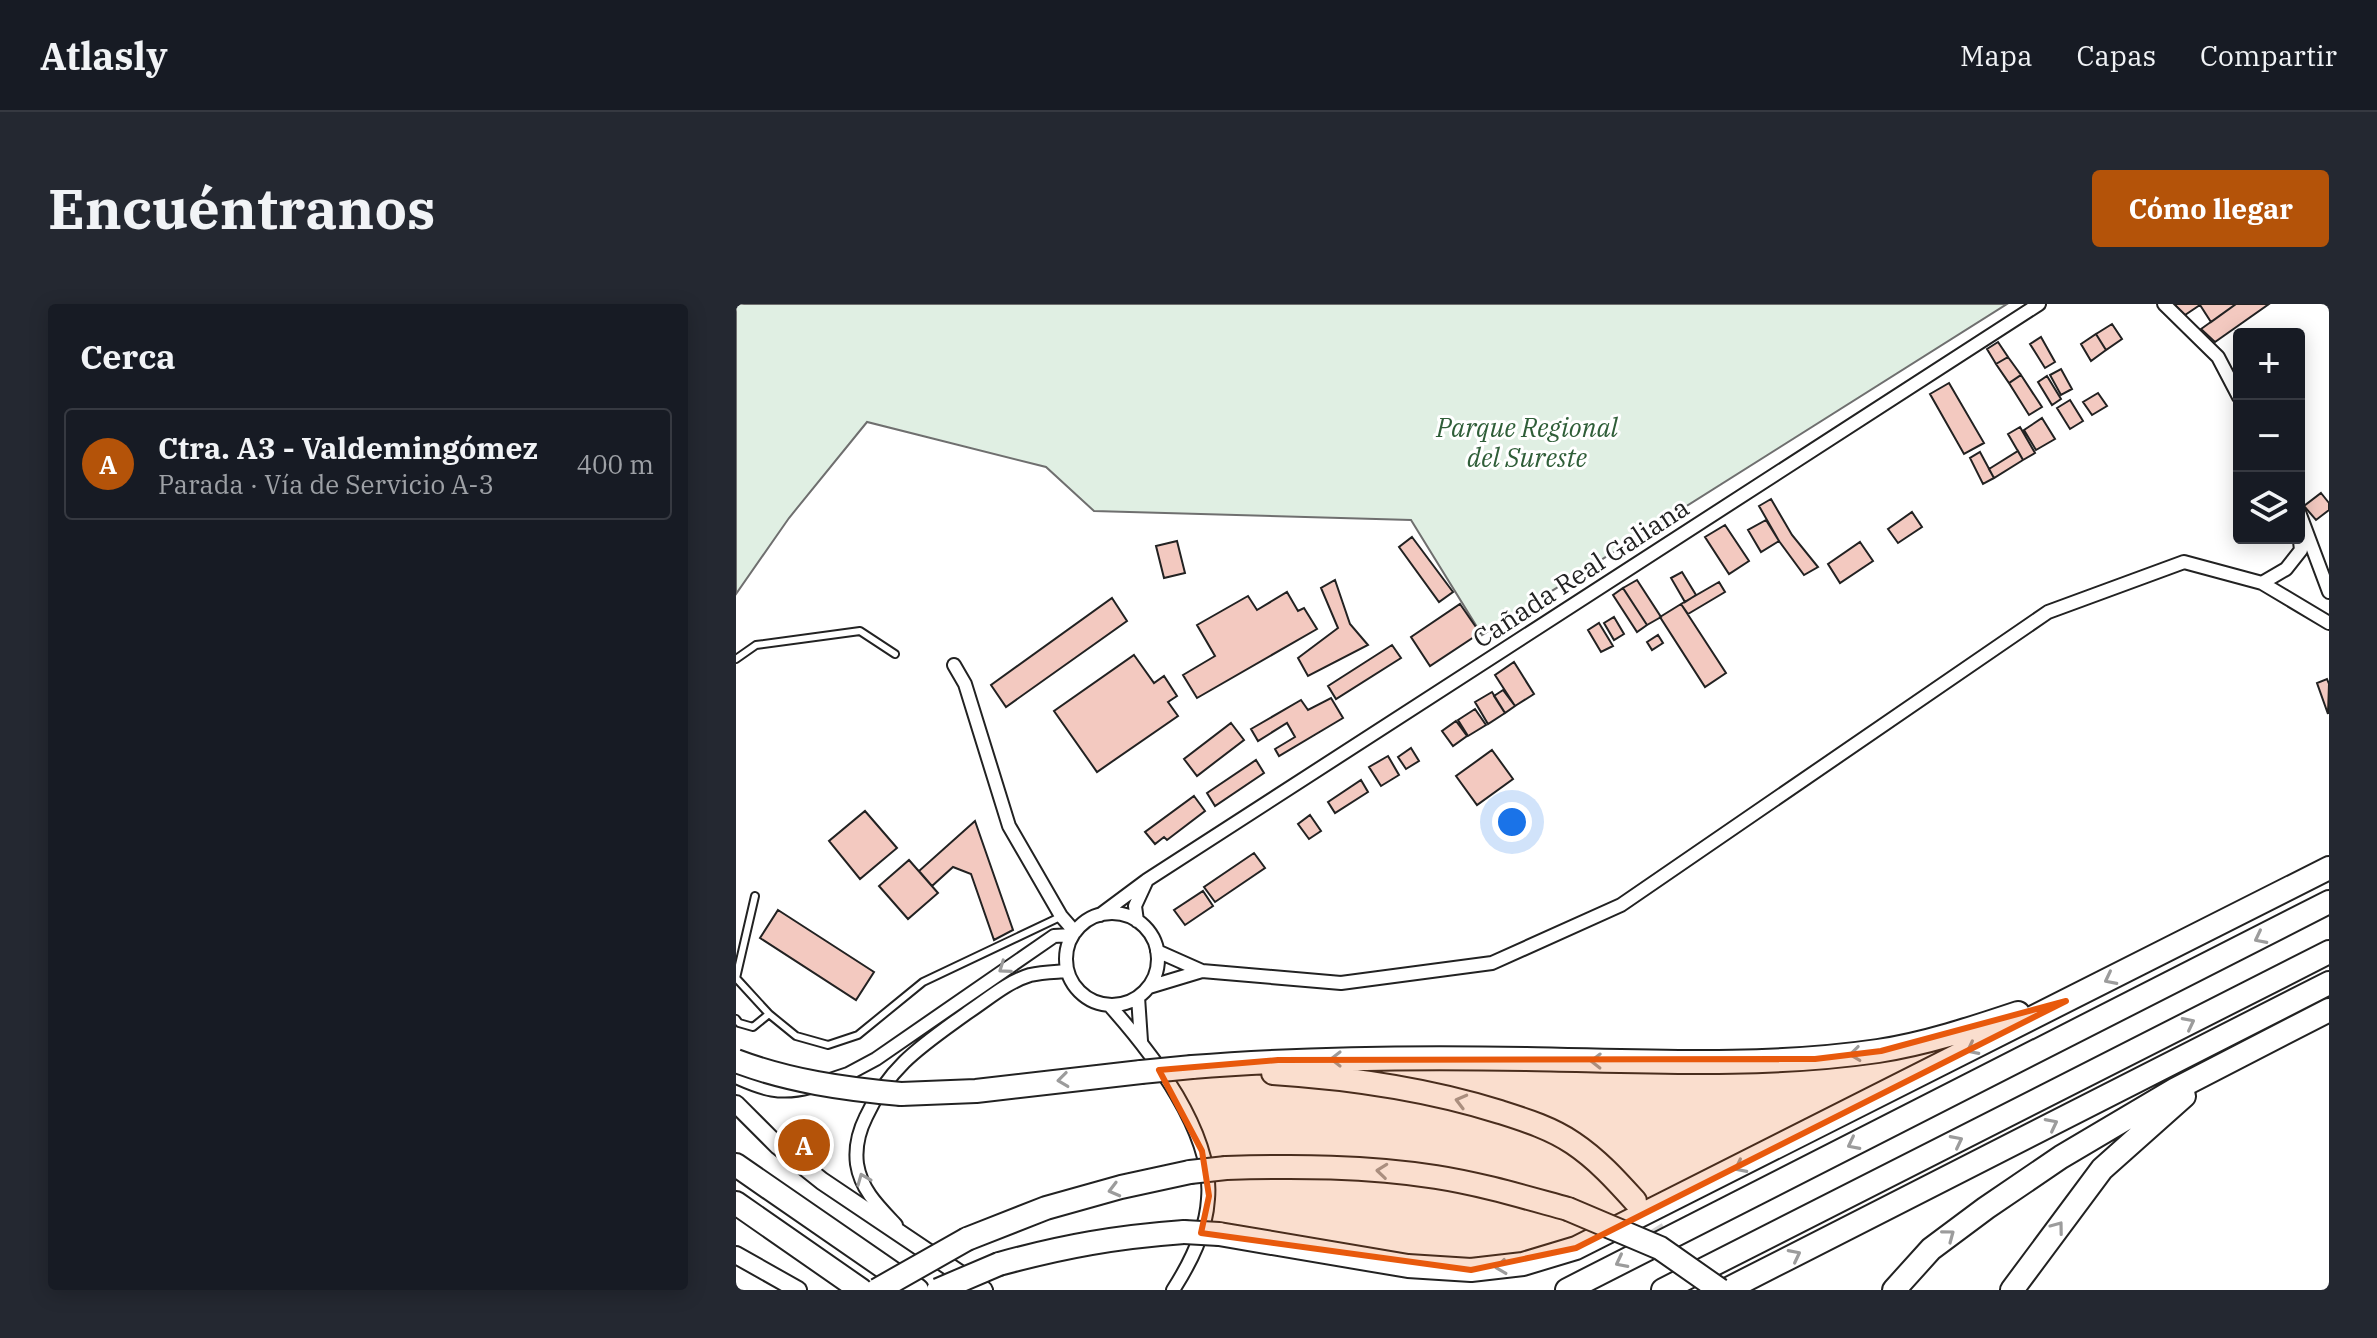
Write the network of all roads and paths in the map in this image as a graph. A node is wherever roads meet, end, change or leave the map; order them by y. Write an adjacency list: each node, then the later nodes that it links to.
1 (2039, 304): 13 (street, Cañada Real Galiana)
2 (2164, 304): 3 (street)
3 (2233, 386)
4 (2305, 528): 7 (street)
5 (2300, 544): 6 (street)
6 (2262, 583): 8 (street); 23 (street)
7 (2329, 592)
8 (2329, 623)
9 (895, 654): 10 (lane)
10 (736, 659)
11 (954, 665): 17 (street)
12 (2329, 868): 27 (highway, one-way to 27)
13 (1147, 880): 16 (street, Cañada Real Galiana); 18 (street)
14 (755, 896): 30 (lane)
15 (2329, 902): 50 (highway, one-way to 50)
16 (1100, 915): 18 (street); 19 (street)
17 (1061, 916): 19 (street); 30 (lane)
18 (1137, 921): 20 (street)
19 (1074, 934): 22 (street); 36 (street, one-way to 36)
20 (1157, 951): 23 (street); 25 (street)
21 (2329, 952): 51 (highway, one-way to 21)
22 (1067, 971): 28 (street); 41 (street, one-way to 22)
23 (1202, 971): 25 (street)
24 (2329, 983): 52 (highway, one-way to 24)
25 (1149, 987): 26 (street)
26 (1138, 997): 28 (street); 32 (street)
27 (2066, 1001): 35 (highway, one-way to 35); 47 (highway, one-way to 47, bridge)
28 (1110, 1006): 32 (street)
29 (2329, 1010): 33 (highway)
30 (769, 1014): 31 (lane)
31 (736, 1019)
32 (1141, 1041): 49 (street)
33 (2252, 1051): 53 (highway, one-way to 33); 54 (highway, one-way to 33)
34 (736, 1061): 35 (highway, one-way to 34, bridge)
35 (1192, 1067): 39 (highway, one-way to 35)
36 (736, 1077)
37 (736, 1104): 41 (main road)
38 (736, 1165): 46 (highway)
39 (1635, 1201)
40 (736, 1203): 44 (highway)
41 (909, 1240): 48 (main road)
42 (736, 1255): 43 (main road)
43 (798, 1290)
44 (861, 1290)
45 (877, 1290): 52 (highway, one-way to 45, bridge)
46 (917, 1290)
47 (938, 1290)
48 (984, 1290)
49 (1173, 1290)
50 (1567, 1290)
51 (1663, 1290)
52 (1723, 1290)
53 (1894, 1290)
54 (2012, 1290)

